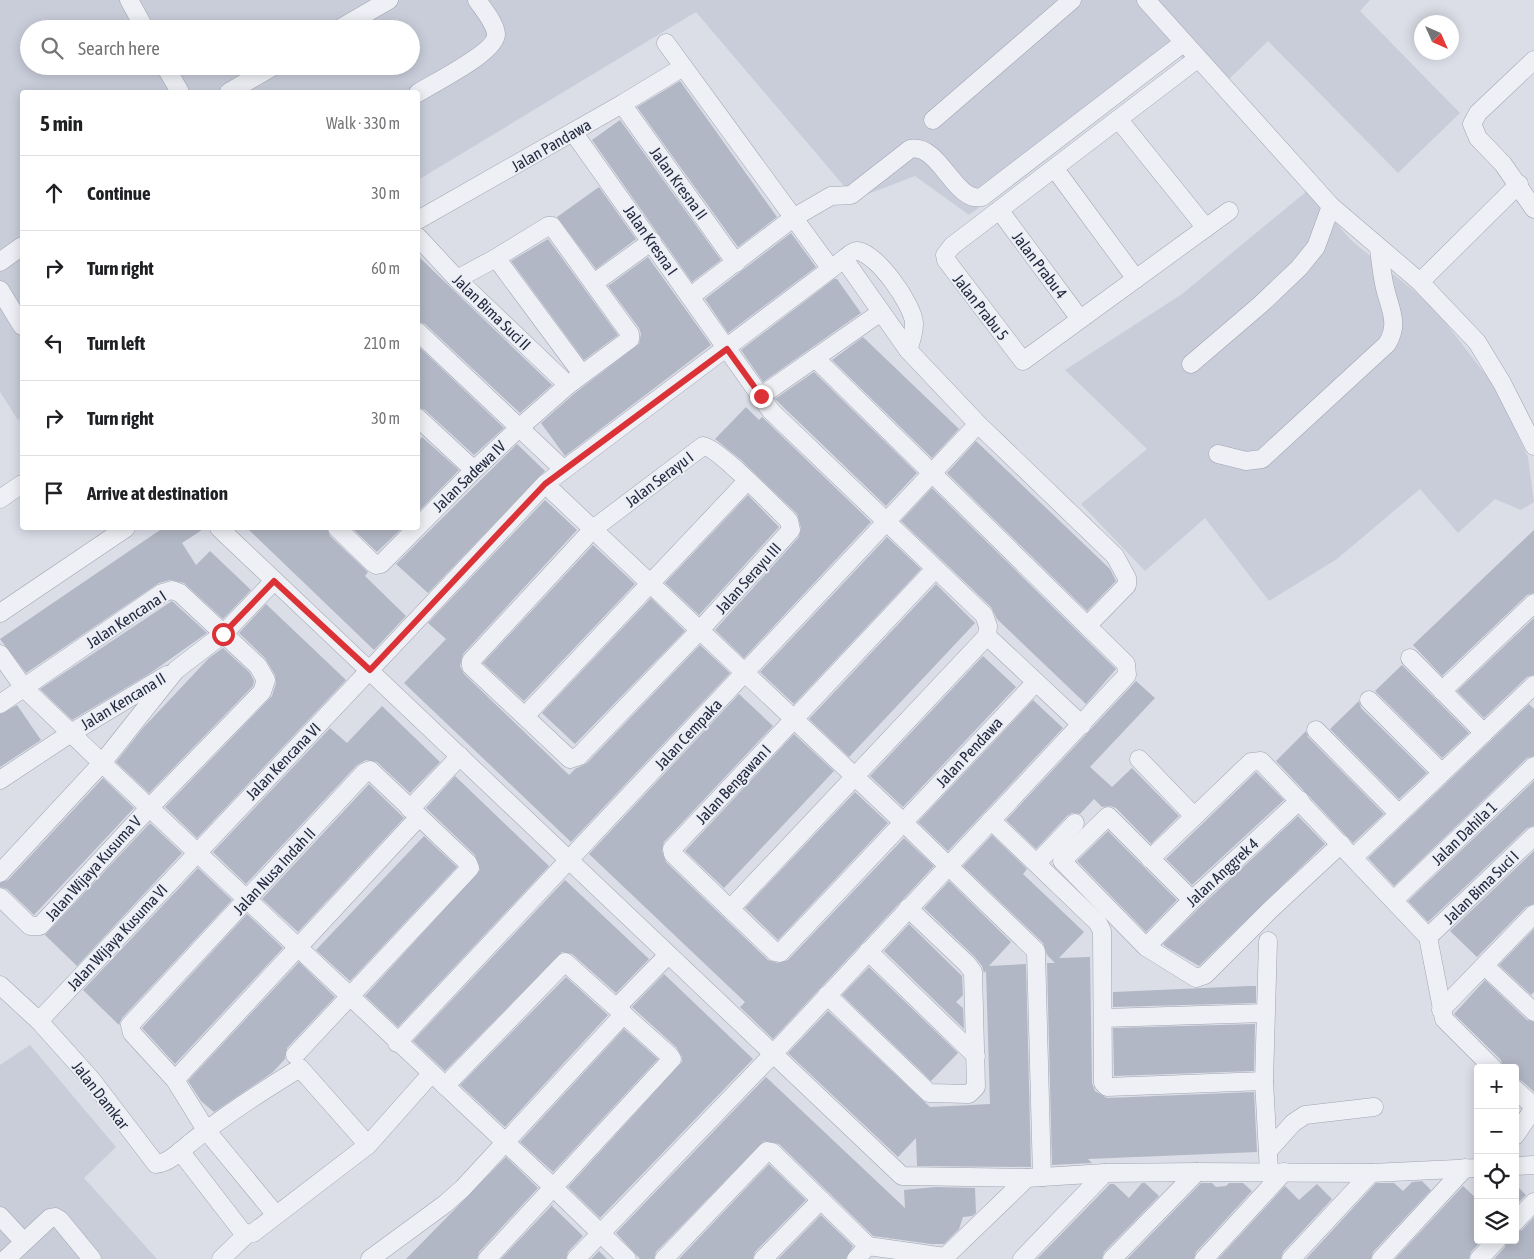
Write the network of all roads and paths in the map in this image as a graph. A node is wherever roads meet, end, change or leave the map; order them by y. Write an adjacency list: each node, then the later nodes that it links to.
1 (129, 0): 6 (street)
2 (388, 0): 7 (street)
3 (477, 0): 17 (street)
4 (1072, 0): 19 (street)
5 (1146, 0): 9 (street)
6 (140, 20)
7 (354, 20)
8 (666, 43): 12 (street)
9 (1183, 43): 10 (street); 28 (street)
10 (1197, 59): 20 (street); 24 (street)
11 (1534, 60): 23 (street)
12 (683, 67): 18 (street, Jalan Pandawa); 28 (street)
13 (170, 75): 15 (street)
14 (258, 75): 16 (street)
15 (179, 90)
16 (232, 90)
17 (420, 92)
18 (622, 104): 21 (street, Jalan Pandawa); 37 (street, Jalan Kresna II)
19 (933, 120)
20 (1119, 120): 22 (street); 30 (street)
21 (573, 132): 29 (street, Jalan Pandawa); 32 (street, Jalan Kresna I)
22 (1055, 169): 26 (street); 40 (street)
23 (1519, 184): 25 (street); 41 (street)
24 (1331, 206): 34 (street); 52 (street)
25 (1534, 209)
26 (1000, 211): 46 (street, Jalan Prabu 4); 46 (street, Jalan Prabu 5)
27 (1229, 211): 30 (street)
28 (793, 218): 37 (street); 38 (street)
29 (420, 219)
30 (1206, 228): 40 (street)
31 (420, 239): 39 (street, Jalan Bima Suci II)
32 (652, 241): 42 (street); 44 (street, Jalan Kresna I)
33 (20, 247): 36 (street)
34 (1380, 249): 41 (street); 59 (street)
35 (496, 258): 39 (street); 42 (street); 53 (street)
36 (0, 262)
37 (736, 262): 44 (street)
38 (837, 264): 45 (street); 49 (street, Jalan Kencana VI); 50 (street)
39 (457, 278): 53 (street, Jalan Bima Suci II)
40 (1136, 279): 46 (street)
41 (1420, 282): 58 (street)
42 (594, 283): 53 (street, Jalan Sadewa IV)
43 (0, 290): 47 (street)
44 (691, 296): 49 (street, Jalan Kresna I)
45 (881, 312): 50 (street); 51 (street)
46 (1080, 319)
47 (20, 323)
48 (420, 334): 57 (street)
49 (727, 349): 54 (street, Jalan Kresna I); 60 (street, Jalan Kencana VI)
50 (908, 350): 56 (street)
51 (815, 358): 54 (street); 62 (street)
52 (1191, 364)
53 (575, 379): 57 (street, Jalan Sadewa IV)
54 (761, 396): 67 (street, Jalan Kresna I)
55 (420, 424): 61 (street)
56 (978, 424): 62 (street, Jalan Cempaka); 80 (street)
57 (518, 429): 60 (street); 61 (street, Jalan Sadewa IV)
58 (1534, 446)
59 (1218, 454)
60 (563, 469): 64 (street, Jalan Kencana VI)
61 (474, 470): 69 (street, Jalan Sadewa IV)
62 (933, 473): 67 (street, Jalan Cempaka); 80 (street)
63 (748, 481): 68 (street, Jalan Serayu I); 70 (street, Jalan Serayu I); 77 (street)
64 (545, 484): 70 (street); 87 (street, Jalan Kencana VI)
65 (20, 485): 66 (street)
66 (0, 499)
67 (886, 523): 75 (street, Jalan Kresna I); 88 (street, Jalan Cempaka)
68 (791, 524): 81 (street, Jalan Serayu III)
69 (420, 525)
70 (593, 529): 77 (street); 95 (street)
71 (123, 530): 79 (street)
72 (221, 530): 76 (street)
73 (339, 530): 74 (street, Jalan Sadewa IV)
74 (415, 530)
75 (935, 569): 83 (street, Jalan Kresna I); 96 (street, Jalan Bengawan I)
76 (274, 581): 82 (street); 87 (street)
77 (651, 584): 81 (street); 95 (street)
78 (1534, 603): 92 (street)
79 (0, 613)
80 (1088, 626): 97 (street)
81 (700, 630): 88 (street); 95 (street, Jalan Serayu III)
82 (223, 634): 86 (street); 91 (street, Jalan Kencana I); 109 (street)
83 (987, 636): 89 (street); 106 (street)
84 (0, 654): 91 (street)
85 (1410, 658): 92 (street)
86 (176, 670): 99 (street, Jalan Kencana II); 103 (street)
87 (370, 670): 101 (street); 118 (street, Jalan Kencana VI)
88 (746, 673): 96 (street); 121 (street, Jalan Cempaka)
89 (1036, 682): 97 (street); 114 (street, Jalan Pendawa)
90 (1533, 687): 100 (street)
91 (24, 688): 94 (street); 99 (street)
92 (1442, 690): 100 (street)
93 (1369, 700): 105 (street)
94 (0, 704)
95 (525, 716)
96 (794, 719): 106 (street); 130 (street, Jalan Bengawan I)
97 (1082, 725): 113 (street)
98 (1316, 730): 111 (street)
99 (71, 732): 103 (street); 107 (street, Jalan Kencana II)
100 (1484, 733): 105 (street)
101 (460, 756): 110 (street); 121 (street)
102 (1139, 758): 112 (street)
103 (102, 763): 109 (street); 124 (street)
104 (1534, 766): 127 (street, Jalan Dahila 1)
105 (1442, 773): 111 (street)
106 (855, 777): 114 (street); 130 (street)
107 (0, 780)
108 (1300, 800): 112 (street); 117 (street); 126 (street, Jalan Anggrek 4)
109 (149, 808): 118 (street); 125 (street, Jalan Wijaya Kusuma V)
110 (415, 813): 128 (street, Jalan Nusa Indah II); 135 (street); 141 (street, Jalan Nusa Indah II)
111 (1399, 814): 119 (street)
112 (1193, 815): 120 (street)
113 (992, 820): 122 (street); 123 (street)
114 (903, 822): 123 (street); 130 (street, Jalan Pendawa)
115 (1075, 823): 122 (street)
116 (1534, 836): 132 (street, Jalan Bima Suci I)
117 (1341, 844): 119 (street); 134 (street)
118 (196, 853): 128 (street); 147 (street, Jalan Wijaya Kusuma VI)
119 (1354, 857): 127 (street)
120 (1150, 859): 126 (street); 134 (street)
121 (569, 861): 137 (street); 148 (street, Jalan Cempaka)
122 (1037, 863): 146 (street)
123 (949, 865): 129 (street); 173 (street)
124 (0, 873)
125 (0, 897)
126 (1192, 900): 134 (street, Jalan Anggrek 4)
127 (1394, 900): 132 (street)
128 (246, 901): 135 (street); 154 (street, Jalan Nusa Indah II)
129 (908, 908): 136 (street); 151 (street)
130 (730, 909)
131 (1534, 914): 138 (street)
132 (1428, 937): 144 (street)
133 (1268, 940): 145 (street)
134 (1146, 946)
135 (297, 948): 141 (street); 154 (street)
136 (868, 951): 140 (street); 151 (street)
137 (668, 955): 143 (street); 149 (street)
138 (1486, 966): 142 (street); 144 (street)
139 (0, 985): 147 (street, Jalan Damkar)
140 (827, 994): 149 (street); 151 (street)
141 (351, 998): 148 (street); 150 (street, Jalan Nusa Indah II)
142 (1532, 1007)
143 (621, 1010): 156 (street); 162 (street); 174 (street)
144 (1441, 1010): 152 (street)
145 (1265, 1013): 146 (street); 155 (street)
146 (1104, 1018): 155 (street)
147 (39, 1021): 164 (street, Jalan Damkar)
148 (397, 1043): 153 (street)
149 (773, 1054): 173 (street); 180 (street)
150 (295, 1055)
151 (976, 1056)
152 (1489, 1064)
153 (432, 1074): 156 (street); 163 (street)
154 (174, 1080): 160 (street)
155 (1264, 1081): 165 (street)
156 (445, 1086): 162 (street)
157 (1519, 1093): 159 (street)
158 (1374, 1107): 165 (street)
159 (1534, 1108): 161 (street)
160 (206, 1130): 163 (street, Jalan Damkar); 164 (street, Jalan Damkar); 177 (street)
161 (1519, 1130)
162 (505, 1143): 174 (street); 189 (street)
163 (368, 1145): 177 (street)
164 (180, 1151): 181 (street)
165 (1268, 1151): 170 (street)
166 (1534, 1165): 167 (street)
167 (1519, 1166)
168 (1472, 1168): 172 (street); 200 (street)
169 (1197, 1172): 170 (street); 171 (street); 197 (street)
170 (1277, 1172): 172 (street); 198 (street)
171 (1105, 1173): 173 (street); 196 (street)
172 (1371, 1173): 199 (street)
173 (1034, 1178): 185 (street)
174 (554, 1188): 180 (street); 190 (street)
175 (821, 1200): 184 (street); 193 (street); 194 (street)
176 (1534, 1202): 179 (street)
177 (276, 1215): 181 (street)
178 (0, 1216): 182 (street)
179 (1519, 1218)
180 (600, 1233): 191 (street); 192 (street)
181 (247, 1234): 188 (street)
182 (24, 1242): 186 (street); 187 (street)
183 (1493, 1244): 201 (street)
184 (868, 1246): 185 (street); 195 (street)
185 (945, 1258)
186 (6, 1259)
187 (92, 1259)
188 (221, 1259)
189 (370, 1259)
190 (487, 1259)
191 (576, 1259)
192 (627, 1259)
193 (664, 1259)
194 (763, 1259)
195 (856, 1259)
196 (1022, 1259)
197 (1112, 1259)
198 (1204, 1259)
199 (1291, 1259)
200 (1381, 1259)
201 (1479, 1259)

